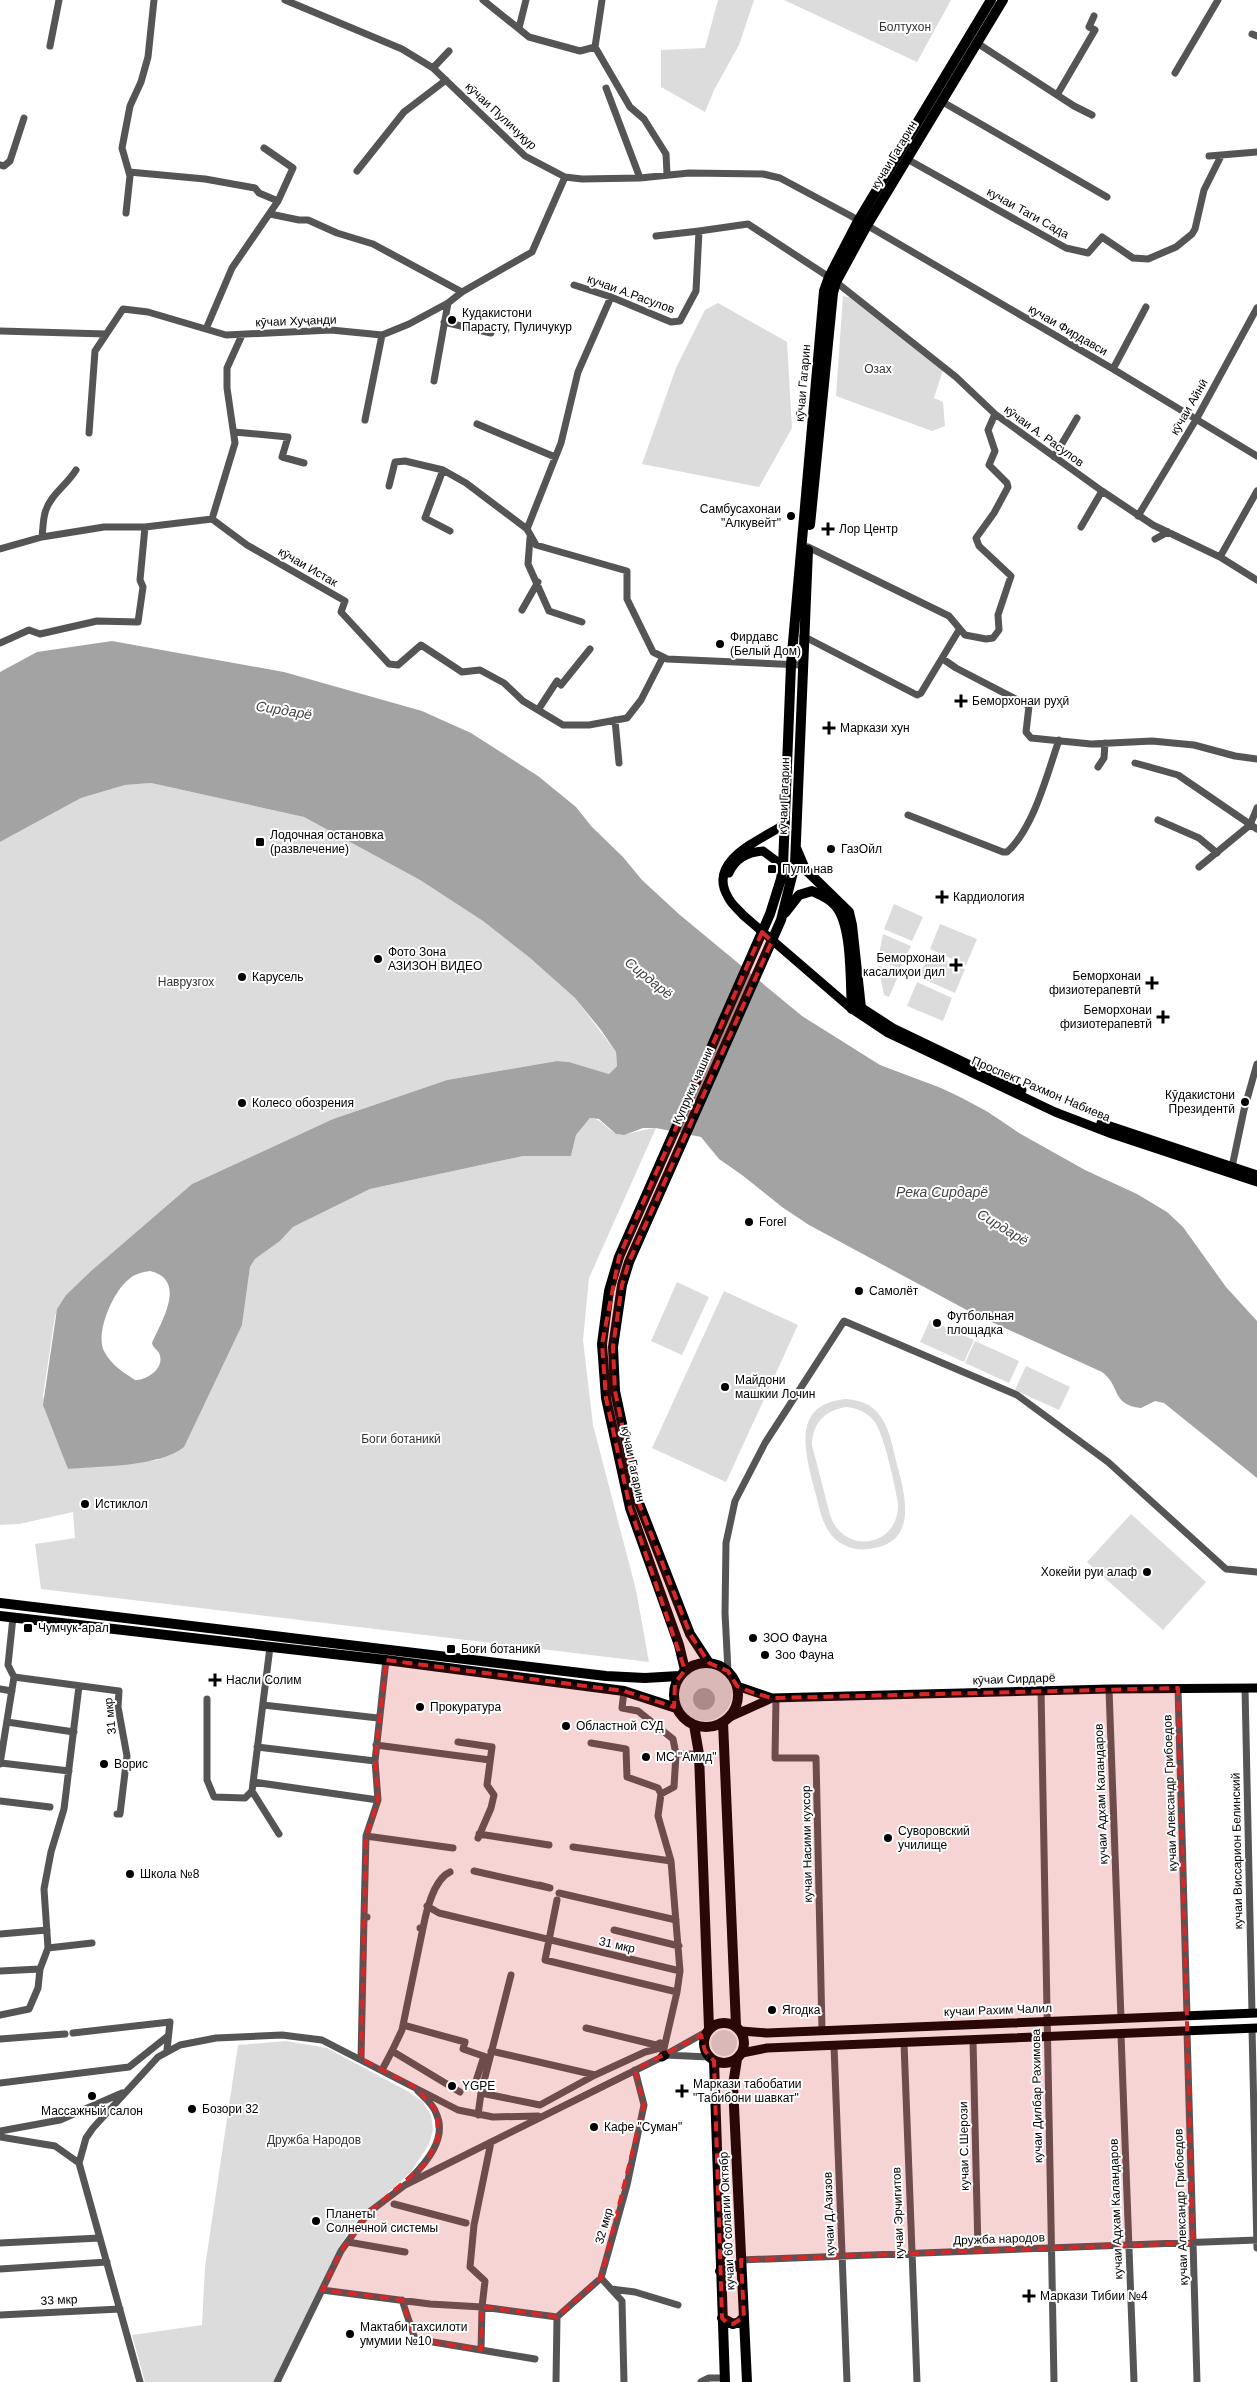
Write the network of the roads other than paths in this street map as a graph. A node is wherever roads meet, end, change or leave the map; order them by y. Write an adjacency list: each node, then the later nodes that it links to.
1 (59, 0): 13 (street)
2 (154, 0): 31 (street)
3 (285, 0): 16 (street, кӯчаи Пуличуқур)
4 (484, 0): 11 (street)
5 (526, 0): 11 (street)
6 (602, 0): 14 (street)
7 (991, 0): 39 (highway, кӯчаи Гагарин)
8 (1003, 0): 12 (highway)
9 (1218, 0): 17 (street)
10 (1094, 16): 20 (street)
11 (518, 28): 14 (street)
12 (977, 43): 20 (street); 21 (highway, кучаи Гагарин)
13 (50, 46)
14 (595, 47): 32 (street)
15 (449, 51): 16 (street)
16 (433, 68): 18 (street, кӯчаи Пуличуқур)
17 (1175, 73)
18 (446, 80): 30 (street); 33 (street, кӯчаи Пуличуқур)
19 (606, 88): 34 (street)
20 (1057, 95): 22 (street)
21 (941, 101): 28 (highway, кучаи Гагарин); 35 (street)
22 (1092, 115)
23 (24, 118): 29 (street)
24 (264, 148): 36 (street)
25 (1257, 152): 27 (street)
26 (1209, 156): 27 (street)
27 (1221, 156): 28 (street, кучаи Таги Сада)
28 (907, 159): 39 (highway, кучаи Гагарин)
29 (0, 165)
30 (357, 171)
31 (129, 172): 36 (street); 37 (street)
32 (667, 174): 34 (street, кӯчаи Пуличуқур); 39 (street, кӯчаи Пуличуқур)
33 (565, 176): 34 (street, кӯчаи Пуличуқур); 44 (street, кӯчаи Хуҷанди)
34 (640, 178)
35 (1107, 197)
36 (278, 201): 38 (street)
37 (126, 213)
38 (270, 214): 44 (street); 50 (street)
39 (862, 224): 42 (highway, кӯчаи Гагарин); 56 (street, кучаи Фирдавси)
40 (699, 231): 41 (street); 42 (street); 45 (street, кучаи А.Расулов)
41 (656, 236)
42 (833, 280): 58 (street, кӯчаи А. Расулов); 84 (highway, кӯчаи Гагарин); 97 (highway, кӯчаи Гагарин)
43 (574, 285): 45 (street, кучаи А.Расулов)
44 (462, 292): 46 (street, кӯчаи Хуҷанди)
45 (611, 297): 66 (street)
46 (448, 303): 49 (street); 55 (street, кӯчаи Хуҷанди)
47 (1146, 307): 56 (street)
48 (1257, 308): 60 (street, кӯчаи Айнӣ)
49 (444, 322): 52 (street); 57 (street)
50 (206, 329): 53 (street, кӯчаи Хуҷанди); 54 (street, кӯчаи Хуҷанди)
51 (0, 331): 53 (street)
52 (491, 333)
53 (106, 334): 64 (street, кӯчаи Хуҷанди)
54 (242, 334): 55 (street, кӯчаи Хуҷанди); 63 (street)
55 (382, 335): 61 (street)
56 (1113, 369): 60 (street, кучаи Фирдавси)
57 (434, 380)
58 (995, 414): 67 (street, кӯчаи А. Расулов); 91 (street)
59 (1077, 418): 67 (street)
60 (1197, 418): 65 (street, кучаи Фирдавси); 74 (street, кӯчаи Айнӣ)
61 (365, 420)
62 (477, 424): 66 (street)
63 (234, 432): 68 (street); 75 (street)
64 (89, 433)
65 (1257, 456)
66 (555, 457): 78 (street)
67 (1054, 457): 72 (street, кӯчаи А. Расулов)
68 (304, 462)
69 (76, 470): 81 (street)
70 (443, 470): 71 (street); 78 (street); 79 (street)
71 (389, 486)
72 (1102, 491): 74 (street, кӯчаи А. Расулов); 76 (street)
73 (1257, 491): 86 (street)
74 (1138, 516): 80 (street, кӯчаи А. Расулов)
75 (212, 519): 77 (street); 99 (street, кӯчаи Истак)
76 (1080, 526)
77 (145, 527): 81 (street); 93 (street)
78 (527, 529): 82 (street)
79 (450, 530)
80 (1168, 532): 83 (street); 86 (street, кӯчаи А. Расулов)
81 (42, 537): 85 (street)
82 (530, 538): 88 (street); 95 (street)
83 (1155, 540)
84 (808, 547): 91 (street); 92 (highway, кӯчаи Гагарин)
85 (0, 549)
86 (1220, 557): 87 (street, кӯчаи А. Расулов)
87 (1257, 580)
88 (538, 582): 89 (street); 90 (street)
89 (522, 610)
90 (582, 622)
91 (960, 630): 96 (street)
92 (803, 636): 96 (street); 98 (highway, кӯчаи Гагарин)
93 (0, 642)
94 (590, 650): 99 (street)
95 (663, 657): 97 (street); 100 (street, кӯчаи Истак)
96 (943, 659): 101 (street)
97 (791, 665): 98 (street); 110 (highway, кӯчаи Гагарин)
98 (802, 665): 113 (highway, кӯчаи Гагарин)
99 (538, 710): 100 (street, кӯчаи Истак)
100 (615, 720): 104 (street)
101 (1059, 740): 102 (street); 108 (street)
102 (1105, 744): 103 (street); 106 (street)
103 (1257, 759)
104 (619, 763)
105 (1136, 763): 111 (street)
106 (1098, 768)
107 (1257, 808): 111 (street)
108 (908, 815)
109 (1158, 820): 114 (street)
110 (785, 824): 115 (highway, кӯчаи Гагарин); 118 (main road)
111 (1250, 825): 112 (street); 114 (street)
112 (1257, 829)
113 (795, 843): 117 (highway, кӯчаи Гагарин); 118 (highway)
114 (1217, 853): 116 (street)
115 (783, 866): 118 (main road); 132 (highway, кӯчаи Гагарин)
116 (1199, 867)
117 (781, 920): 118 (highway); 123 (highway, Купруки чашни)
118 (855, 1006): 120 (main road, Проспект Рахмон Набиева); 122 (main road, Проспект Рахмон Набиева)
119 (1257, 1064): 120 (street)
120 (1232, 1167): 121 (main road, Проспект Рахмон Набиева)
121 (1257, 1175)
122 (1257, 1182)
123 (629, 1262): 130 (highway, кӯчаи Гагарин)
124 (1257, 1572): 131 (street)
125 (0, 1603): 132 (highway)
126 (0, 1616): 127 (highway)
127 (13, 1617): 128 (highway); 133 (street)
128 (270, 1648): 129 (highway); 146 (street)
129 (386, 1660): 143 (highway); 148 (street)
130 (709, 1662): 131 (highway); 132 (highway)
131 (728, 1671): 135 (highway)
132 (682, 1673): 147 (highway)
133 (14, 1677): 134 (street, 31 мкр); 142 (street)
134 (79, 1686): 152 (street); 169 (street, 31 мкр)
135 (737, 1686): 144 (main road); 149 (highway)
136 (1109, 1688): 137 (main road, кӯчаи Сирдарё); 141 (main road, кӯчаи Сирдарё); 198 (street, кучаи Адхам Каландаров)
137 (1178, 1688): 138 (main road, кӯчаи Сирдарё); 197 (street, кучаи Александр Грибоедов)
138 (1244, 1688): 139 (main road, кӯчаи Сирдарё); 195 (street, кучаи Виссарион Белинский)
139 (1257, 1688)
140 (0, 1689): 142 (street)
141 (1041, 1690): 144 (main road, кӯчаи Сирдарё); 199 (street, кучаи Дилбар Рахимова)
142 (12, 1691): 151 (street)
143 (624, 1691): 147 (highway); 157 (street)
144 (774, 1698): 149 (main road); 205 (street, кучаи Насими кухсор)
145 (207, 1700): 164 (street)
146 (263, 1704): 148 (street); 156 (street)
147 (676, 1708): 150 (highway)
148 (378, 1718): 155 (street)
149 (726, 1719): 150 (highway); 202 (highway)
150 (694, 1725): 158 (highway)
151 (5, 1726): 152 (street); 161 (street)
152 (74, 1732): 162 (street)
153 (458, 1742): 159 (street)
154 (591, 1743): 165 (street)
155 (376, 1745): 159 (street); 160 (street)
156 (257, 1746): 160 (street); 163 (street)
157 (676, 1754): 158 (street); 165 (street)
158 (699, 1754): 204 (highway)
159 (490, 1760): 172 (street)
160 (375, 1761): 166 (street)
161 (1, 1763): 162 (street)
162 (69, 1771): 183 (street)
163 (252, 1782): 164 (street); 166 (street)
164 (252, 1791): 170 (street)
165 (661, 1794): 175 (street)
166 (378, 1800): 171 (street)
167 (0, 1801): 168 (street)
168 (50, 1807)
169 (118, 1814)
170 (278, 1834)
171 (366, 1836): 173 (street); 221 (street)
172 (549, 1845)
173 (453, 1848)
174 (573, 1848): 175 (street)
175 (672, 1861): 182 (street)
176 (474, 1871): 178 (street)
177 (450, 1872): 181 (street)
178 (539, 1885)
179 (559, 1892): 182 (street)
180 (557, 1900): 186 (street)
181 (427, 1906): 186 (street, 31 мкр); 200 (street)
182 (676, 1920): 188 (street)
183 (47, 1930): 185 (street); 189 (street)
184 (614, 1930): 188 (street)
185 (0, 1934)
186 (550, 1941): 192 (street, 31 мкр); 194 (street)
187 (92, 1943): 189 (street)
188 (679, 1946): 192 (street)
189 (48, 1948): 190 (street)
190 (40, 1969): 191 (street); 196 (street)
191 (0, 1971)
192 (680, 1971): 194 (street)
193 (511, 1975): 219 (street)
194 (678, 1992): 217 (street)
195 (1254, 2013): 197 (main road, кучаи Рахим Чалил)
196 (0, 2015)
197 (1187, 2016): 198 (main road, кучаи Рахим Чалил)
198 (1121, 2019): 199 (main road, кучаи Рахим Чалил)
199 (1047, 2020): 205 (main road, кучаи Рахим Чалил); 211 (street, кучаи Дилбар Рахимова)
200 (403, 2025): 218 (street); 219 (street)
201 (586, 2028): 217 (street)
202 (738, 2028): 204 (highway); 205 (main road, кучаи Рахим Чалил); 220 (highway)
203 (1255, 2028): 206 (main road); 242 (street)
204 (708, 2030): 217 (street); 222 (highway)
205 (822, 2030)
206 (1188, 2031): 209 (main road); 245 (street, кучаи Александр Грибоедов)
207 (73, 2033): 210 (street)
208 (65, 2034): 212 (street)
209 (1121, 2034): 211 (main road); 246 (street, кучаи Адхам Каландаров)
210 (168, 2036): 216 (street); 227 (street)
211 (1047, 2038): 213 (main road); 247 (street, кучаи Дилбар Рахимова)
212 (0, 2039)
213 (973, 2040): 214 (main road); 249 (street, кучаи С.Шерози)
214 (904, 2043): 215 (main road); 251 (street, кучаи Эрчигитов)
215 (834, 2046): 220 (main road); 252 (street, кучаи Д.Азизов)
216 (167, 2050): 221 (street); 229 (street)
217 (664, 2050): 222 (street); 224 (street); 225 (street)
218 (392, 2051): 223 (street); 230 (street)
219 (488, 2055): 225 (street); 226 (street); 231 (street)
220 (740, 2056): 222 (highway); 254 (highway, кучаи 60 солагии Октябр)
221 (361, 2059): 223 (street)
222 (711, 2059): 256 (highway, кучаи 60 солагии Октябр)
223 (382, 2070): 228 (street)
224 (635, 2070): 233 (street); 257 (street, 32 мкр)
225 (595, 2075): 231 (street)
226 (476, 2081)
227 (0, 2083)
228 (413, 2086): 232 (street); 238 (street)
229 (124, 2091): 234 (street); 237 (street)
230 (460, 2092)
231 (480, 2093): 232 (street)
232 (478, 2115): 233 (street)
233 (541, 2116): 236 (street)
234 (0, 2131)
235 (0, 2137): 237 (street)
236 (491, 2142): 238 (street); 262 (street)
237 (79, 2164): 241 (street)
238 (405, 2185): 243 (street)
239 (394, 2204): 240 (street)
240 (466, 2223)
241 (100, 2238): 244 (street); 253 (street)
242 (1257, 2240): 245 (street, Дружба народов); 248 (street)
243 (348, 2242): 250 (street); 259 (street)
244 (0, 2243)
245 (1193, 2243): 246 (street, Дружба народов); 281 (street, кучаи Александр Грибоедов)
246 (1129, 2246): 247 (street, Дружба народов); 280 (street, кучаи Адхам Каландаров)
247 (1051, 2248): 249 (street, Дружба народов); 279 (street, кучаи Дилбар Рахимова)
248 (1257, 2248)
249 (978, 2251): 251 (street, Дружба народов)
250 (405, 2252)
251 (911, 2254): 252 (street, Дружба народов); 278 (street, кучаи Эрчигитов)
252 (842, 2256): 254 (street, Дружба народов); 277 (street, кучаи Д.Азизов)
253 (107, 2262): 255 (street); 263 (street)
254 (741, 2264): 256 (highway); 266 (highway, кучаи 60 солагии Октябр)
255 (0, 2269)
256 (720, 2271): 267 (highway, кучаи 60 солагии Октябр)
257 (601, 2278): 258 (street); 265 (street)
258 (611, 2289): 261 (street); 274 (street)
259 (322, 2290): 260 (street); 272 (street)
260 (402, 2300): 262 (street); 268 (street)
261 (678, 2305)
262 (482, 2307): 265 (street); 268 (street)
263 (120, 2308): 264 (street, 33 мкр); 271 (street)
264 (0, 2315)
265 (558, 2317): 273 (street)
266 (744, 2317): 267 (highway); 276 (highway, кучаи 60 солагии Октябр)
267 (722, 2318): 270 (highway, кучаи 60 солагии Октябр)
268 (481, 2350): 269 (street)
269 (535, 2359)
270 (724, 2380): 275 (street)
271 (140, 2382)
272 (277, 2382)
273 (556, 2382)
274 (624, 2382)
275 (701, 2382)
276 (747, 2382)
277 (847, 2382)
278 (917, 2382)
279 (1054, 2382)
280 (1134, 2382)
281 (1197, 2382)

